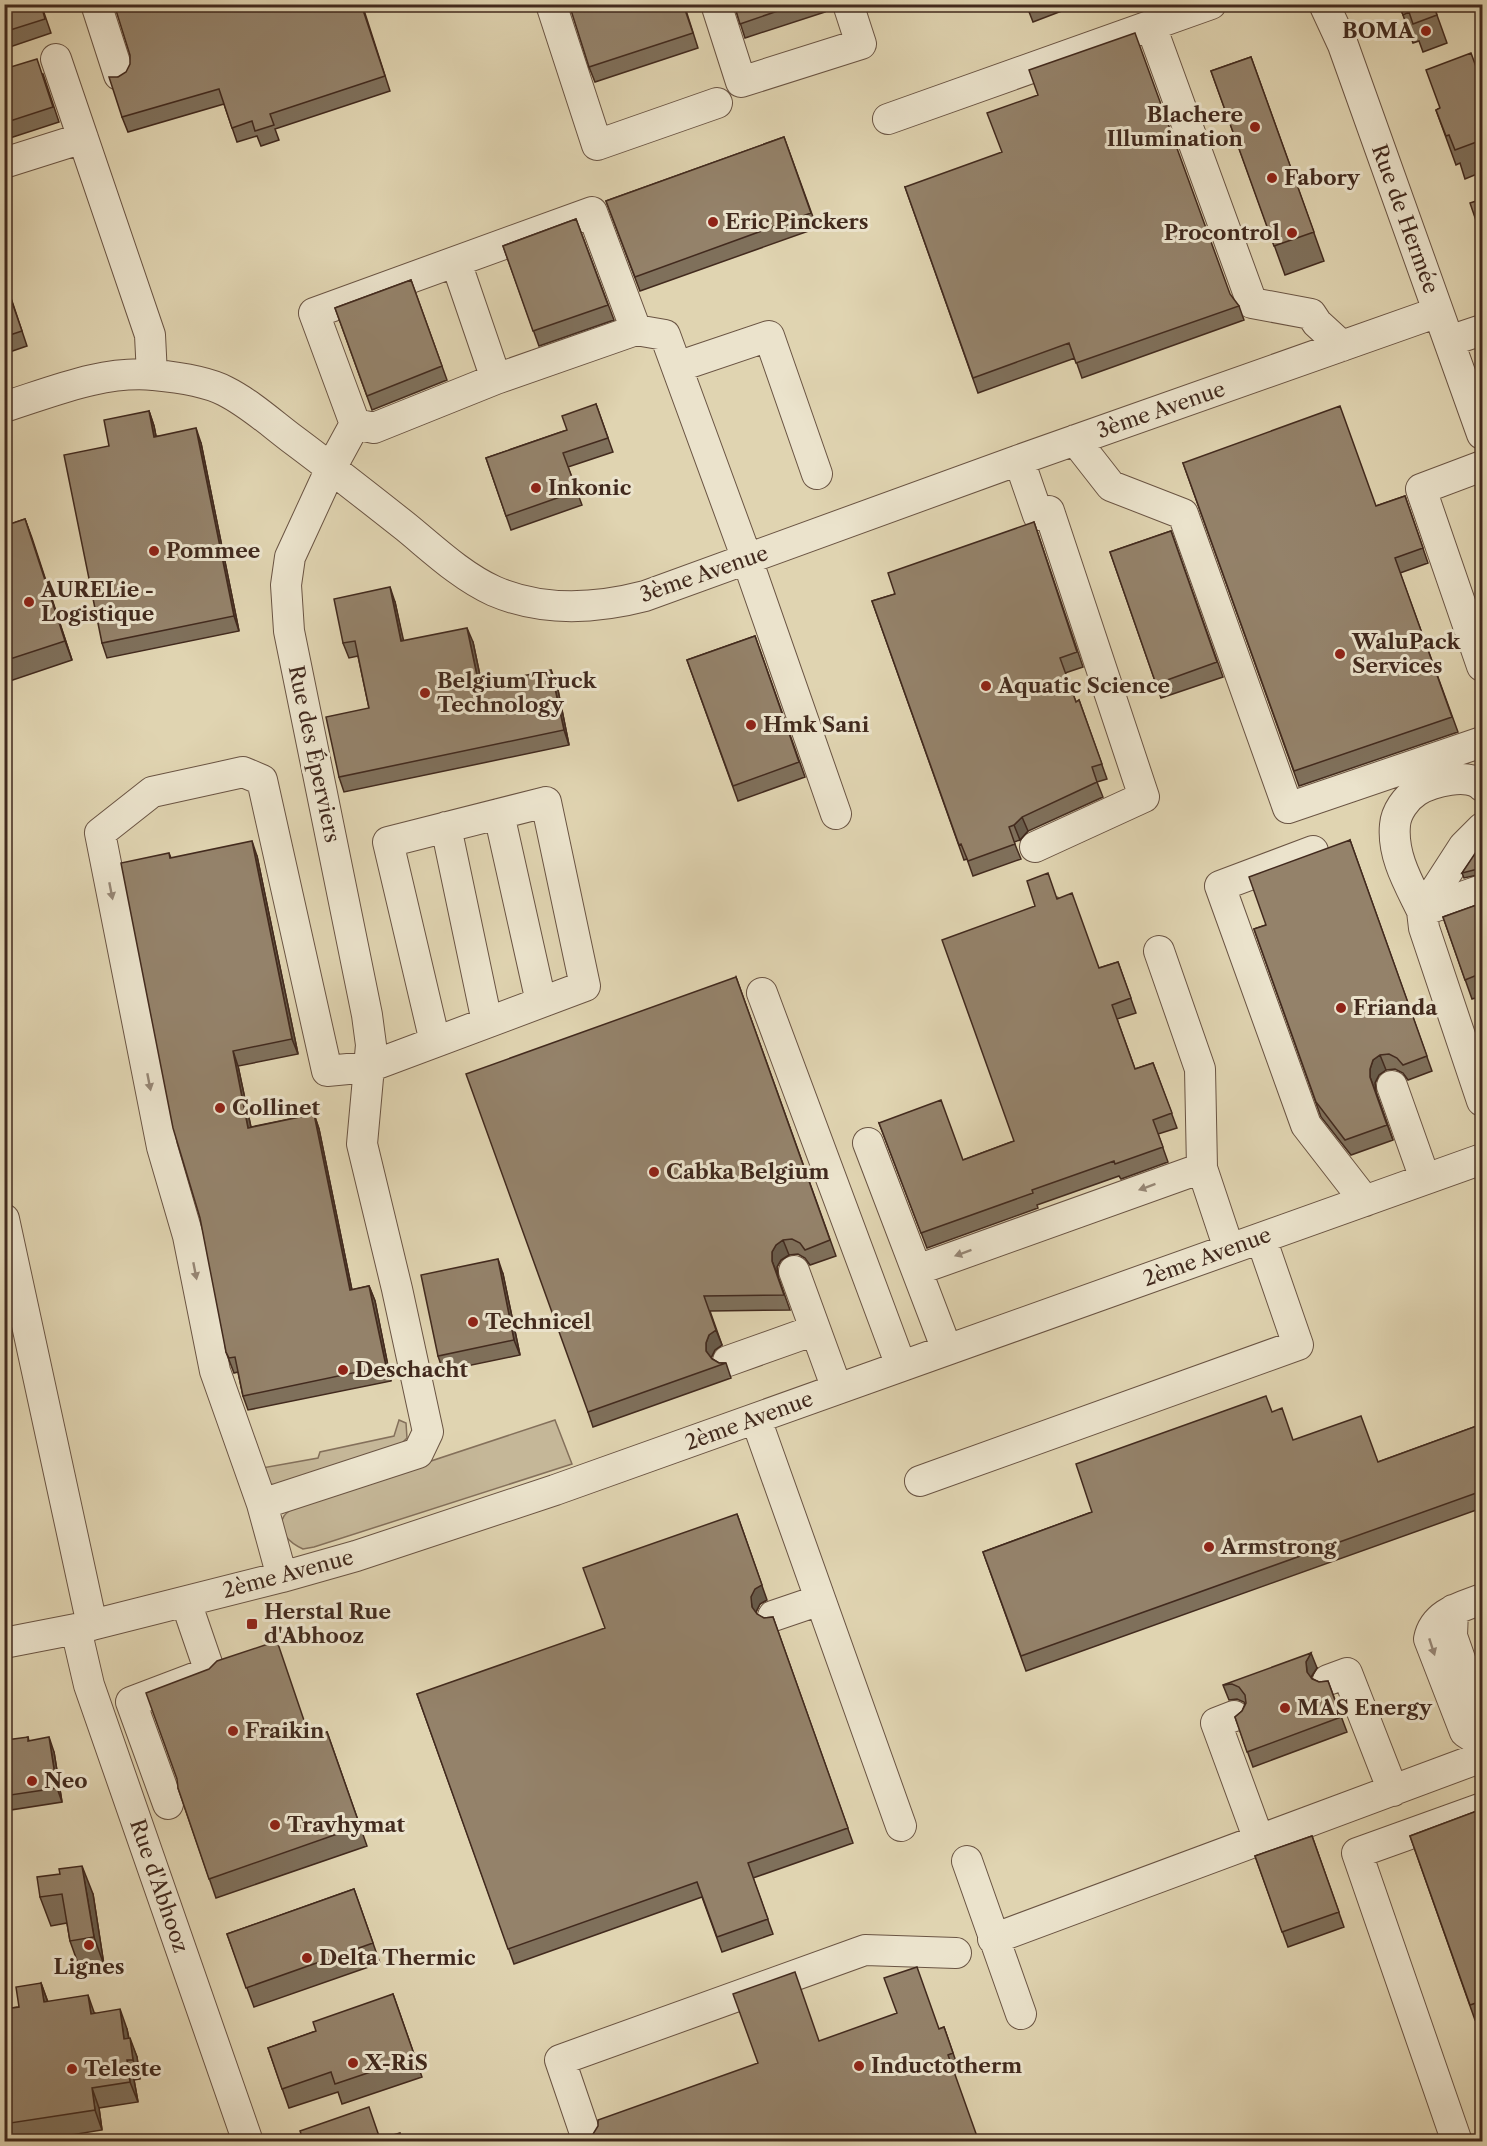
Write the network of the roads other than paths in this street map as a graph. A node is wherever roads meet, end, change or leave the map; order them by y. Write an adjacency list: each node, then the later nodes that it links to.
1 (96, 4): 9 (street)
2 (551, 4): 10 (street)
3 (716, 4): 4 (street)
4 (848, 4)
5 (1211, 4): 7 (street)
6 (1324, 4): 15 (street, Rue de Hermée)
7 (1150, 26): 11 (street); 19 (street)
8 (56, 59): 12 (street)
9 (119, 75)
10 (717, 103)
11 (888, 119)
12 (83, 138): 13 (street); 21 (street)
13 (4, 163)
14 (456, 262): 16 (street); 22 (street); 24 (street)
15 (1438, 312): 18 (street, Rue de Hermée); 19 (street, 3ème Avenue)
16 (636, 330): 20 (street); 22 (street)
17 (1482, 330): 18 (street)
18 (1449, 341): 25 (street, Rue de Hermée)
19 (1342, 346): 26 (street, 3ème Avenue)
20 (677, 367): 30 (street); 31 (street)
21 (152, 375): 23 (street, 3ème Avenue); 29 (street, 3ème Avenue)
22 (496, 379): 24 (street)
23 (4, 407)
24 (355, 424): 29 (street, Rue des Éperviers)
25 (1482, 434)
26 (1075, 441): 27 (street, 3ème Avenue); 33 (street)
27 (1020, 460): 31 (street, 3ème Avenue); 39 (street)
28 (1482, 466): 32 (street)
29 (331, 468): 31 (street, 3ème Avenue); 48 (street, Rue des Éperviers)
30 (817, 474)
31 (747, 559): 36 (street)
32 (1482, 666)
33 (1482, 742)
34 (1482, 786): 42 (street)
35 (499, 813): 37 (street); 45 (street); 45 (street)
36 (836, 814)
37 (446, 827): 46 (street); 47 (street)
38 (1473, 837): 41 (street); 42 (street)
39 (1035, 847)
40 (1313, 851): 55 (street)
41 (1482, 890): 42 (street)
42 (1422, 911): 50 (street)
43 (1159, 951): 53 (street)
44 (762, 993): 64 (street)
45 (541, 1002): 46 (street)
46 (487, 1022): 47 (street)
47 (435, 1042): 48 (street)
48 (370, 1056): 68 (street, Rue des Éperviers); 68 (street, one-way to 68)
49 (1392, 1086): 54 (street)
50 (1482, 1101)
51 (868, 1143): 60 (street)
52 (1482, 1159): 54 (street, 2ème Avenue)
53 (1202, 1168): 58 (street); 60 (street, one-way to 60)
54 (1425, 1179): 55 (street, 2ème Avenue)
55 (1365, 1201): 57 (street, 2ème Avenue)
56 (4, 1219): 74 (street, Rue d'Abhooz)
57 (1261, 1238): 58 (street, 2ème Avenue); 67 (street)
58 (1229, 1249): 62 (street, 2ème Avenue)
59 (794, 1270): 61 (street)
60 (916, 1270): 62 (street)
61 (815, 1330): 63 (street); 65 (street)
62 (947, 1350): 64 (street, 2ème Avenue)
63 (728, 1361)
64 (901, 1366): 65 (street, 2ème Avenue)
65 (837, 1389): 66 (street, 2ème Avenue)
66 (756, 1419): 69 (street, 2ème Avenue); 71 (street)
67 (920, 1481)
68 (262, 1504): 69 (street)
69 (282, 1577): 72 (street, 2ème Avenue)
70 (1482, 1599): 78 (street, one-way to 78)
71 (820, 1600): 73 (street); 82 (street)
72 (186, 1602): 74 (street, 2ème Avenue); 80 (street)
73 (773, 1616)
74 (84, 1627): 75 (street, 2ème Avenue); 88 (street, Rue d'Abhooz)
75 (4, 1643)
76 (1328, 1680): 79 (street)
77 (1234, 1716): 83 (street)
78 (1481, 1740): 79 (street)
79 (1393, 1791): 83 (street)
80 (168, 1804)
81 (1482, 1808): 90 (street)
82 (901, 1826)
83 (1259, 1840): 85 (street)
84 (967, 1861): 85 (street)
85 (993, 1939): 87 (street)
86 (956, 1953): 89 (street)
87 (1021, 2014)
88 (248, 2142)
89 (588, 2142)
90 (1457, 2142)

